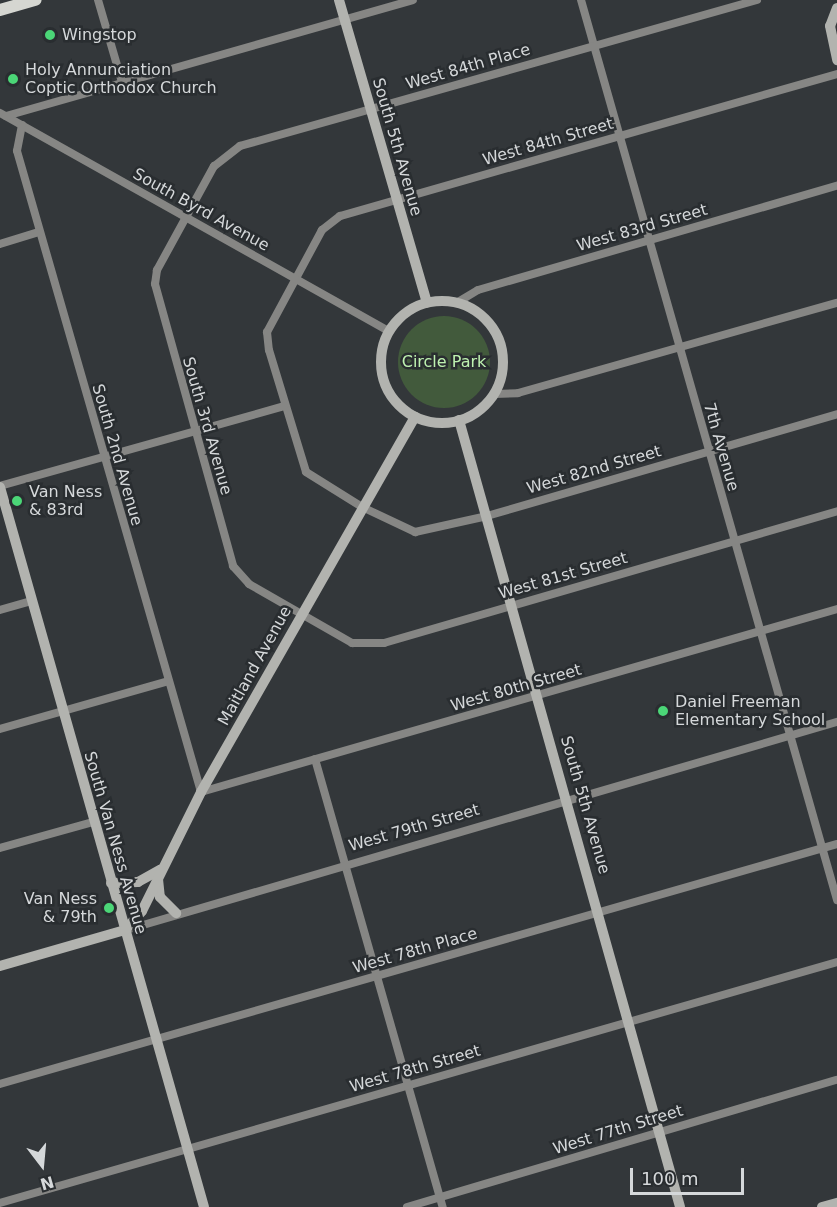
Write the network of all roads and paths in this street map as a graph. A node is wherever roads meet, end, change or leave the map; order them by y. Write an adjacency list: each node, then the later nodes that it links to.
1 (36, 0): 8 (main road)
2 (98, 0): 13 (street)
3 (339, 0): 9 (street, South 5th Avenue)
4 (413, 0): 9 (street)
5 (581, 0): 10 (street, 7th Avenue)
6 (757, 0): 10 (street, West 84th Place)
7 (837, 8): 11 (street)
8 (0, 10)
9 (344, 20): 13 (street); 14 (street, South 5th Avenue)
10 (593, 46): 14 (street, West 84th Place); 17 (street, 7th Avenue)
11 (837, 60)
12 (837, 74): 17 (street, West 84th Street)
13 (122, 82): 15 (street)
14 (370, 108): 19 (street, South 5th Avenue); 20 (street, West 84th Place)
15 (3, 114): 16 (street, South Byrd Avenue)
16 (22, 125): 20 (street, South Byrd Avenue); 21 (street, South 2nd Avenue)
17 (618, 136): 19 (street, West 84th Street); 22 (street, 7th Avenue)
18 (837, 186): 22 (street, West 83rd Street)
19 (396, 200): 24 (street, West 84th Street); 25 (street, South 5th Avenue)
20 (184, 217): 24 (street, South Byrd Avenue); 35 (street, South 3rd Avenue)
21 (39, 232): 23 (street); 37 (street, South 2nd Avenue)
22 (649, 240): 26 (street, West 83rd Street); 29 (street, 7th Avenue)
23 (0, 244)
24 (295, 277): 28 (street, South Byrd Avenue); 31 (street, West 84th Street)
25 (427, 302): 26 (street); 28 (street)
26 (458, 302): 30 (street)
27 (837, 303): 29 (street)
28 (388, 331): 33 (street)
29 (679, 348): 30 (street); 36 (street, 7th Avenue)
30 (494, 394): 34 (street)
31 (284, 406): 35 (street); 39 (street, West 82nd Street)
32 (837, 414): 36 (street, West 82nd Street)
33 (415, 417): 34 (street); 39 (street, Maitland Avenue)
34 (459, 420): 41 (street, South 5th Avenue)
35 (194, 432): 37 (street); 47 (street, South 3rd Avenue)
36 (708, 451): 41 (street, West 82nd Street); 42 (street, 7th Avenue)
37 (104, 458): 38 (street); 49 (street, South 2nd Avenue)
38 (0, 487): 43 (street, South Van Ness Avenue)
39 (362, 507): 41 (street, West 82nd Street); 47 (street, Maitland Avenue)
40 (837, 511): 42 (street, West 81st Street)
41 (487, 516): 44 (street, South 5th Avenue)
42 (734, 541): 44 (street, West 81st Street); 48 (street, 7th Avenue)
43 (32, 601): 46 (street); 51 (street, South Van Ness Avenue)
44 (512, 605): 47 (street, West 81st Street); 50 (street, South 5th Avenue)
45 (837, 609): 48 (street, West 80th Street)
46 (0, 610)
47 (301, 615): 56 (street, Maitland Avenue)
48 (760, 632): 50 (street, West 80th Street); 54 (street, 7th Avenue)
49 (168, 681): 51 (street); 56 (street, South 2nd Avenue)
50 (537, 696): 55 (street, West 80th Street); 57 (street, South 5th Avenue)
51 (62, 711): 53 (street); 58 (street, South Van Ness Avenue)
52 (837, 722): 54 (street, West 79th Street)
53 (0, 729)
54 (790, 736): 57 (street, West 79th Street); 61 (street, 7th Avenue)
55 (315, 759): 56 (street, West 80th Street); 62 (street)
56 (201, 792): 63 (street, Maitland Avenue)
57 (568, 798): 62 (street, West 79th Street); 66 (street, South 5th Avenue)
58 (93, 822): 60 (street); 64 (street, South Van Ness Avenue)
59 (837, 844): 61 (street, West 78th Place)
60 (0, 848)
61 (822, 848): 65 (street, 7th Avenue); 66 (street, West 78th Place)
62 (345, 863): 67 (street, West 79th Street); 71 (street)
63 (161, 871): 64 (street); 67 (street); 68 (street, Maitland Avenue)
64 (111, 882): 68 (street, South Van Ness Avenue)
65 (837, 900)
66 (599, 912): 71 (street, West 78th Place); 72 (street, South 5th Avenue)
67 (176, 913): 68 (street, West 79th Street)
68 (124, 930): 70 (street, West 79th Street); 73 (street, South Van Ness Avenue)
69 (837, 962): 72 (street, West 78th Street)
70 (0, 966)
71 (377, 975): 73 (street, West 78th Place); 76 (street)
72 (631, 1022): 76 (street, West 78th Street); 77 (street, South 5th Avenue)
73 (156, 1039): 75 (street, West 78th Place); 78 (street, South Van Ness Avenue)
74 (837, 1080): 77 (street, West 77th Street)
75 (0, 1084)
76 (408, 1085): 78 (street, West 78th Street); 79 (street)
77 (662, 1131): 79 (street, West 77th Street); 82 (street, South 5th Avenue)
78 (188, 1149): 80 (street, West 78th Street); 83 (street, South Van Ness Avenue)
79 (441, 1197): 84 (street, West 77th Street); 85 (street)
80 (0, 1203)
81 (837, 1203): 86 (street)
82 (683, 1204)
83 (204, 1207)
84 (407, 1207)
85 (443, 1207)
86 (822, 1207)

